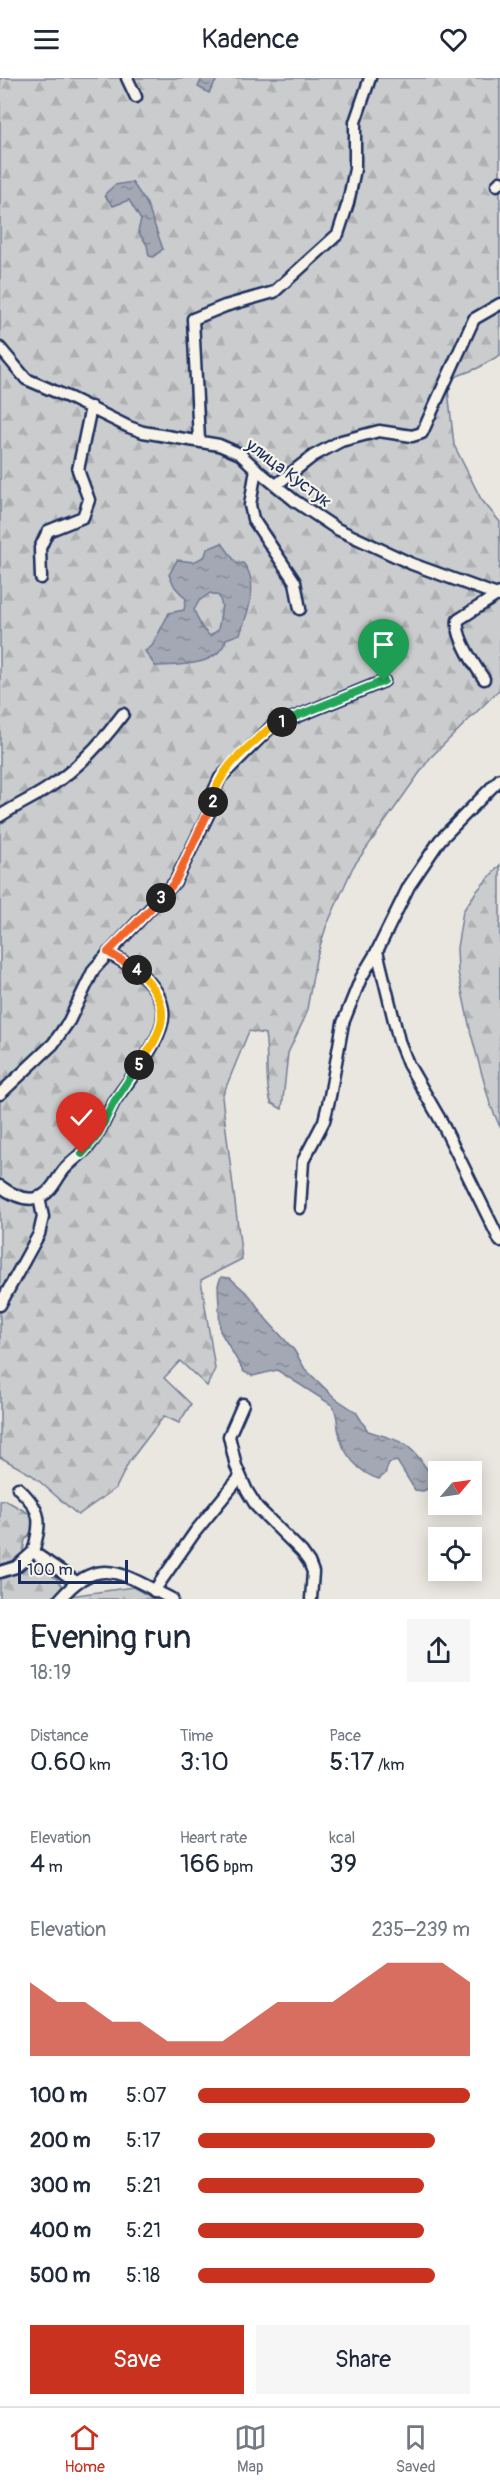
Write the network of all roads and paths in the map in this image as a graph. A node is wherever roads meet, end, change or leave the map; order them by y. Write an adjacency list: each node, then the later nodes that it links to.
1 (127, 78): 3 (street)
2 (370, 78): 7 (street)
3 (136, 97)
4 (500, 304): 9 (street)
5 (0, 348): 6 (street, улица Кустук)
6 (91, 407): 7 (street, улица Кустук); 10 (street)
7 (199, 440): 8 (street, улица Кустук)
8 (256, 470): 9 (street, улица Кустук); 12 (street)
9 (276, 485): 11 (street, улица Кустук)
10 (41, 578)
11 (499, 594): 13 (street)
12 (300, 609)
13 (484, 679)
14 (384, 681): 19 (street)
15 (123, 714): 17 (street)
16 (500, 779): 18 (street)
17 (0, 816)
18 (377, 951): 23 (street); 24 (street)
19 (108, 952): 20 (street); 22 (street)
20 (0, 1094)
21 (0, 1186): 22 (street)
22 (39, 1197): 25 (street)
23 (300, 1208)
24 (500, 1241)
25 (0, 1305)
26 (243, 1404): 27 (street)
27 (240, 1477): 32 (street); 35 (street)
28 (18, 1488): 29 (street)
29 (33, 1552): 30 (street); 31 (street)
30 (0, 1572)
31 (75, 1581): 32 (street); 33 (street)
32 (154, 1591): 34 (street)
33 (60, 1599)
34 (172, 1599)
35 (311, 1599)

